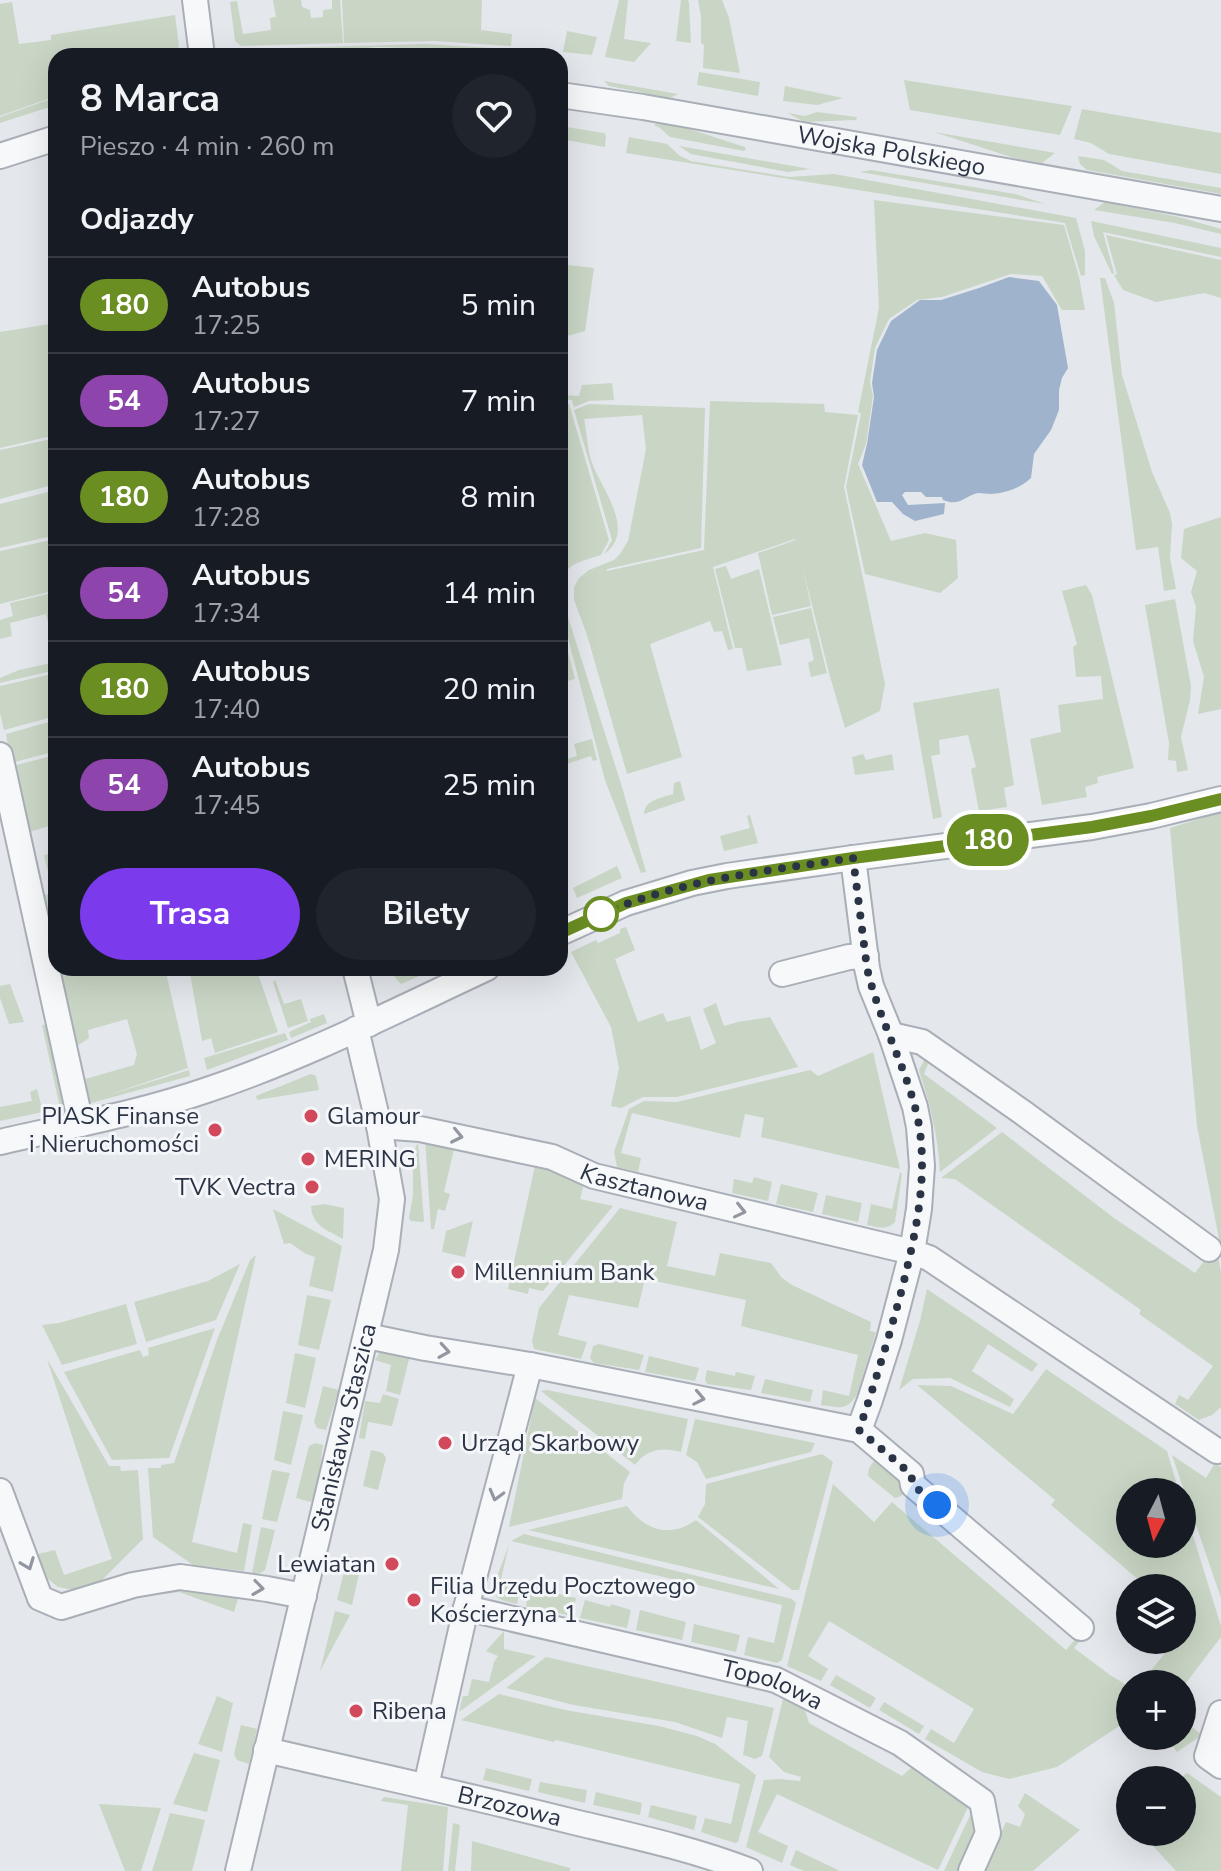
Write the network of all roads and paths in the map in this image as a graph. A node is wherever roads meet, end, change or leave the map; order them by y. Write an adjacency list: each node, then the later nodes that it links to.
1 (195, 0): 2 (street)
2 (201, 48)
3 (568, 96): 6 (street, Wojska Polskiego)
4 (48, 141): 5 (street)
5 (0, 156)
6 (1221, 209)
7 (0, 755): 12 (street)
8 (1221, 799): 9 (street)
9 (853, 858): 10 (street); 11 (street)
10 (568, 929)
11 (866, 956): 13 (street); 18 (street)
12 (48, 974)
13 (782, 974)
14 (49, 976): 19 (street)
15 (356, 976): 17 (street, Stanisława Staszica)
16 (470, 976): 17 (street)
17 (362, 1027): 19 (street); 20 (street, Stanisława Staszica)
18 (891, 1035): 22 (street); 23 (street)
19 (81, 1124): 21 (street)
20 (379, 1126): 23 (street, Kasztanowa, one-way to 23); 24 (street, Stanisława Staszica)
21 (0, 1142)
22 (1209, 1249)
23 (912, 1252): 26 (street); 27 (street, Kasztanowa)
24 (367, 1336): 25 (street, one-way to 25); 29 (street, Stanisława Staszica)
25 (530, 1365): 26 (street, one-way to 26); 30 (street, one-way to 30)
26 (859, 1430): 31 (street)
27 (1217, 1451)
28 (0, 1491): 29 (street, one-way to 29)
29 (304, 1596): 33 (street, Stanisława Staszica)
30 (466, 1608): 35 (street); 38 (street, Topolowa)
31 (1081, 1628)
32 (1221, 1713): 34 (street)
33 (266, 1750): 35 (street, Brzozowa); 36 (street, Stanisława Staszica)
34 (1221, 1766)
35 (426, 1786): 37 (street, Brzozowa)
36 (238, 1871)
37 (750, 1871)
38 (971, 1871)

